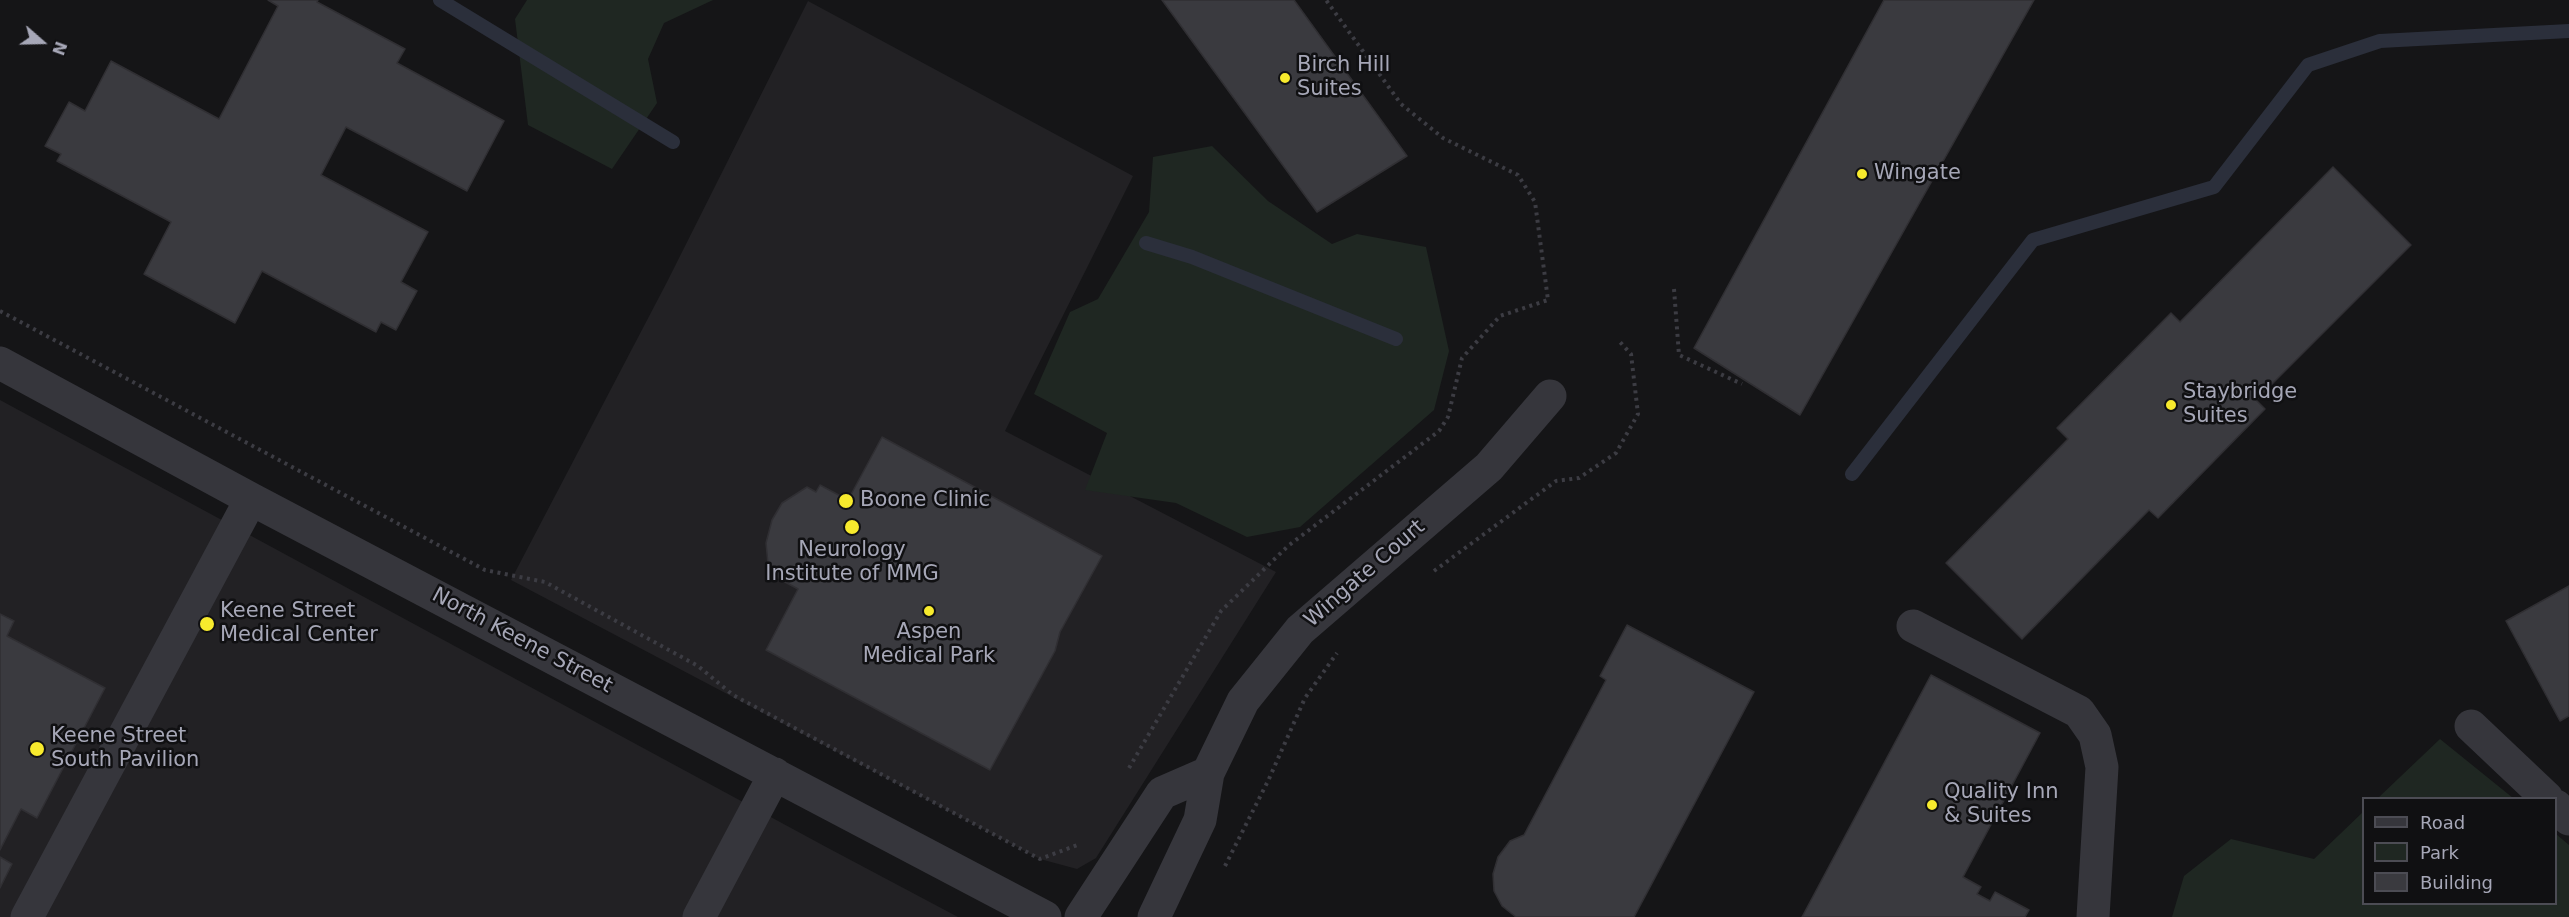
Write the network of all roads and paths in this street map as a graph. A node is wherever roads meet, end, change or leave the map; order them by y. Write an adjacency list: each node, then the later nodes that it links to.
1 (1326, 0): 13 (path)
2 (1674, 289): 6 (path)
3 (0, 311): 19 (path)
4 (1620, 342): 9 (path)
5 (0, 363): 8 (street, North Keene Street)
6 (1742, 384)
7 (1550, 396): 14 (street, Wingate Court)
8 (251, 499): 15 (street, North Keene Street); 21 (street)
9 (1431, 572)
10 (1913, 626): 26 (street)
11 (1338, 652): 20 (path)
12 (2470, 726): 16 (street)
13 (1127, 771)
14 (1208, 773): 24 (street); 25 (street, Wingate Court)
15 (775, 774): 22 (street); 23 (street, North Keene Street)
16 (2546, 797)
17 (2557, 807): 18 (street)
18 (2569, 819)
19 (1086, 842)
20 (1220, 874)
21 (37, 913)
22 (699, 917)
23 (1045, 917)
24 (1081, 917)
25 (1154, 917)
26 (2093, 917)

